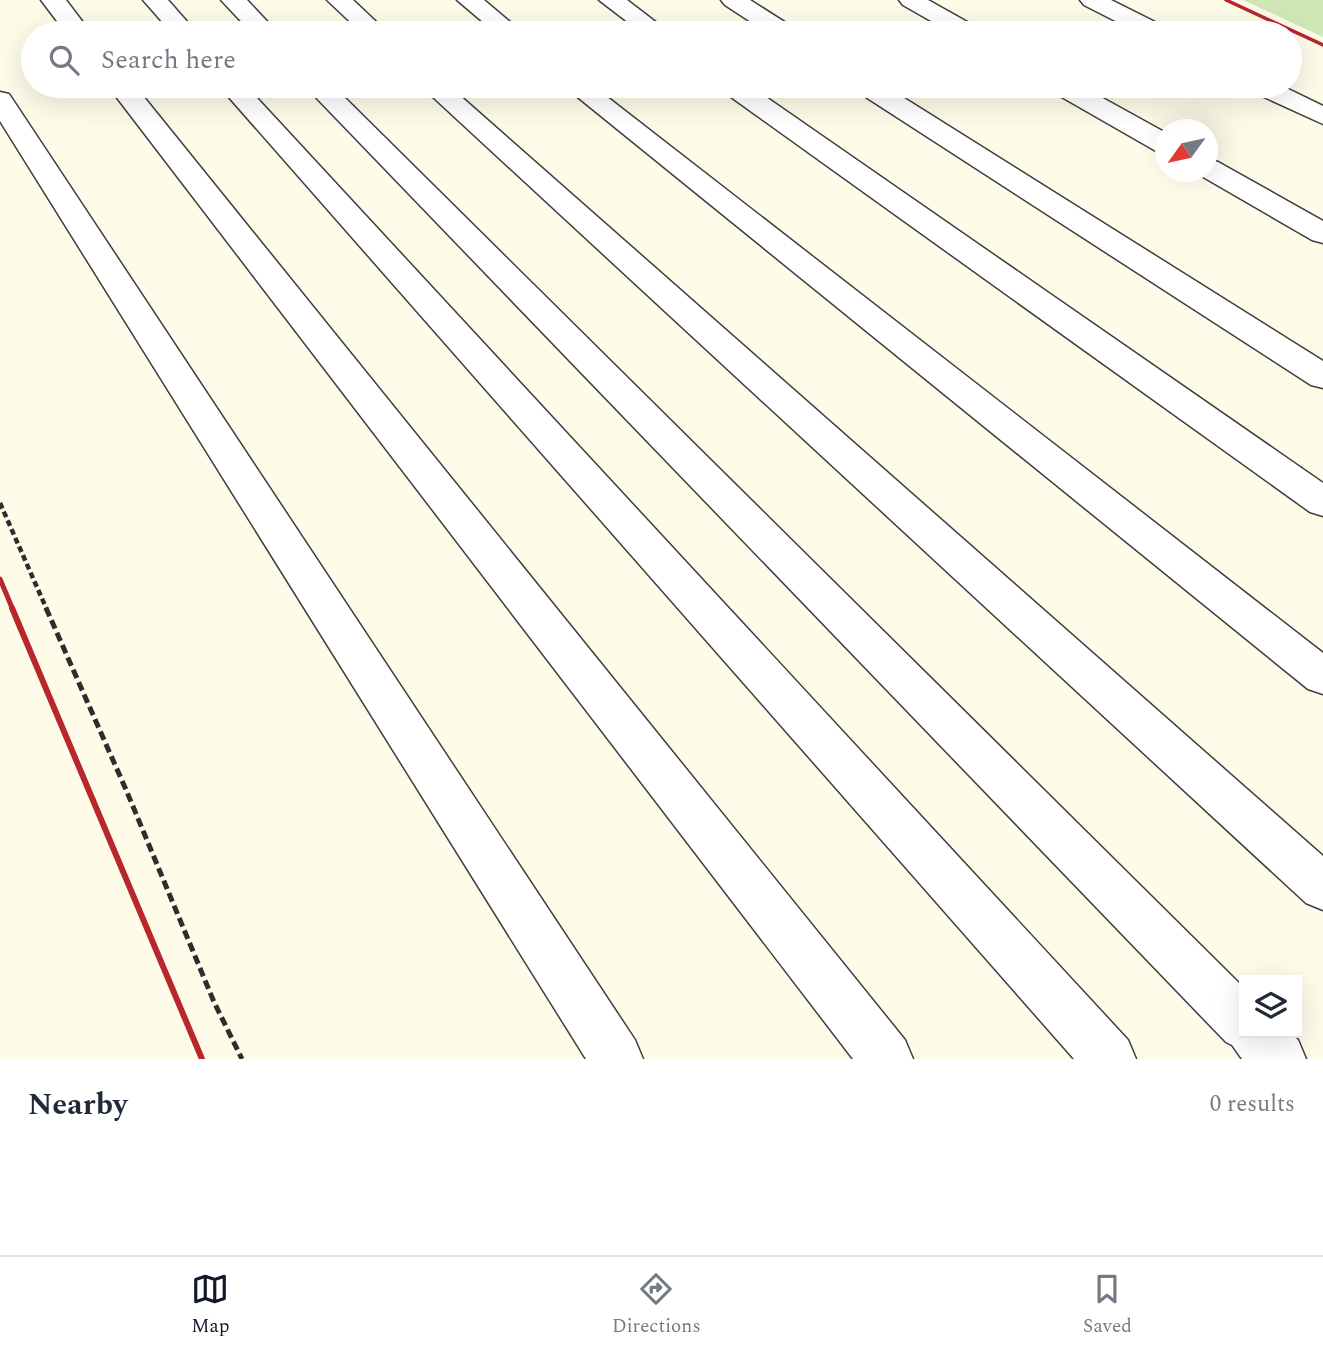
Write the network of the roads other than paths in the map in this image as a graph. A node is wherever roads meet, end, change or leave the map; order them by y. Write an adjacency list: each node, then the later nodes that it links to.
1 (53, 0): 10 (lane)
2 (155, 0): 11 (lane)
3 (233, 0): 12 (lane)
4 (339, 0): 13 (lane)
5 (469, 0): 14 (lane)
6 (611, 0): 15 (lane)
7 (733, 0): 16 (lane)
8 (911, 0): 17 (lane)
9 (1092, 0): 18 (lane)
10 (70, 21)
11 (174, 21)
12 (254, 21)
13 (363, 21)
14 (496, 21)
15 (641, 21)
16 (766, 21)
17 (949, 21)
18 (1134, 21)
19 (130, 98): 40 (lane)
20 (243, 98): 41 (lane)
21 (330, 98): 37 (lane)
22 (447, 98): 36 (lane)
23 (592, 98): 35 (lane)
24 (750, 98): 34 (lane)
25 (886, 98): 33 (lane)
26 (1083, 98): 30 (lane)
27 (1286, 98): 29 (lane)
28 (0, 100): 39 (lane)
29 (1323, 116)
30 (1155, 139)
31 (1218, 174): 32 (lane)
32 (1323, 234)
33 (1323, 377)
34 (1323, 502)
35 (1323, 677)
36 (1323, 887)
37 (1239, 1019)
38 (1258, 1038): 42 (lane)
39 (615, 1059)
40 (886, 1059)
41 (1110, 1059)
42 (1279, 1059)

